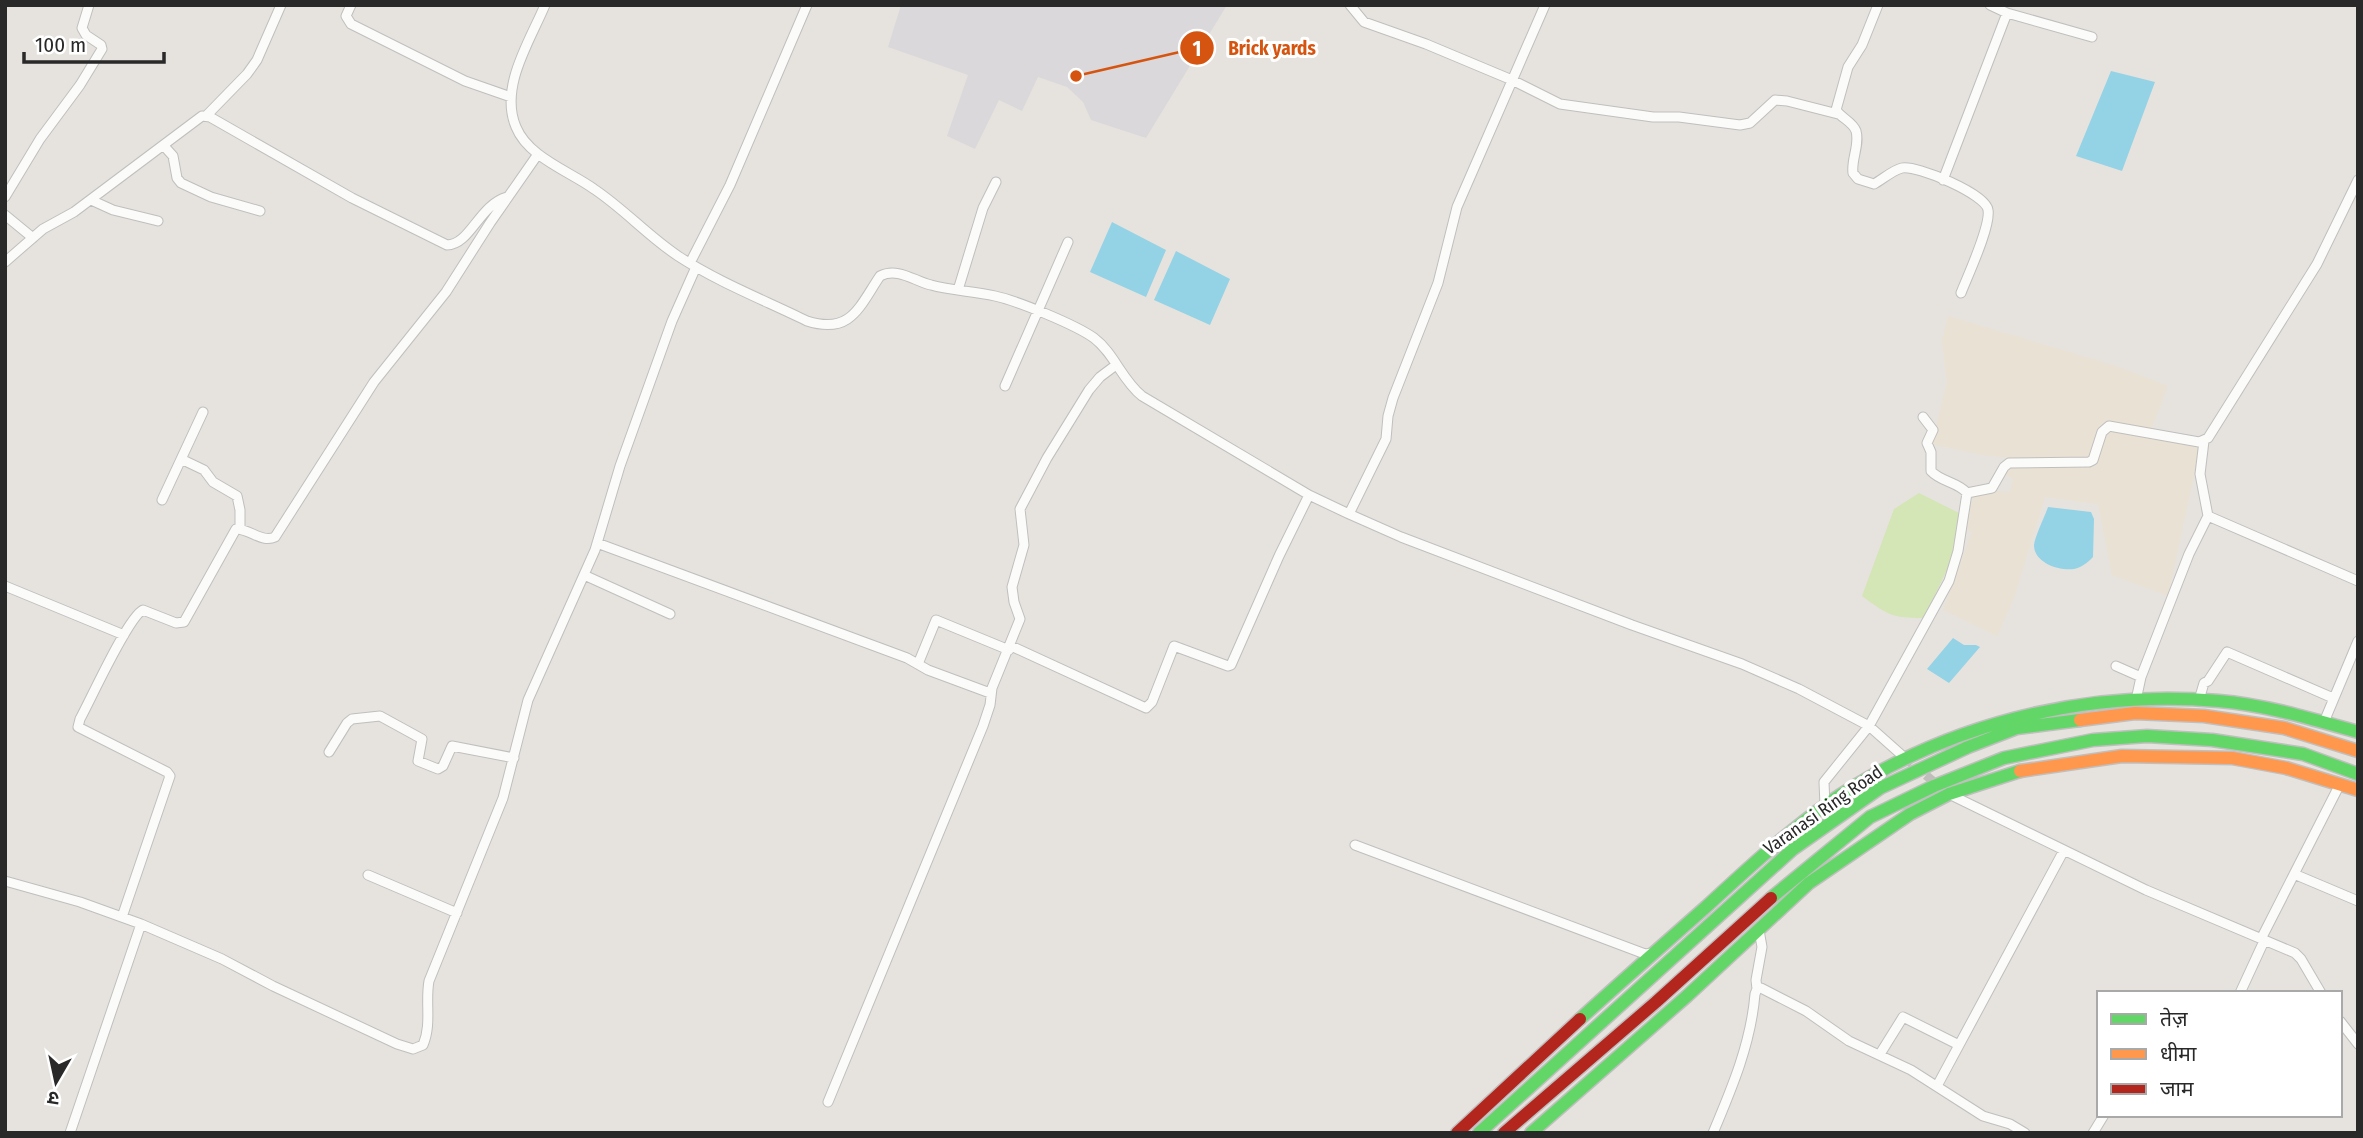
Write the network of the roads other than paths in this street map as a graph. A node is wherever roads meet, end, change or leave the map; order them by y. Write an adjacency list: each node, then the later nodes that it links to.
1 (89, 5): 21 (street)
2 (281, 5): 15 (street)
3 (351, 5): 13 (street)
4 (545, 5): 13 (street)
5 (807, 5): 32 (street)
6 (1350, 5): 12 (street)
7 (1545, 5): 12 (street)
8 (1878, 5): 14 (street)
9 (1990, 5): 10 (street)
10 (2007, 13): 11 (street); 18 (street)
11 (2092, 37)
12 (1512, 80): 14 (street); 45 (street)
13 (512, 97): 17 (street)
14 (1838, 114): 18 (street)
15 (206, 116): 16 (street); 29 (street)
16 (164, 146): 23 (street); 24 (street)
17 (538, 154): 22 (street); 32 (street)
18 (1942, 180): 34 (street)
19 (2358, 180): 40 (street)
20 (996, 182): 33 (street)
21 (5, 197)
22 (507, 197): 29 (street); 30 (street)
23 (90, 200): 26 (street); 27 (street)
24 (260, 211)
25 (5, 215): 27 (street)
26 (158, 221)
27 (33, 238): 31 (street)
28 (1068, 242): 35 (street)
29 (458, 244): 30 (street)
30 (470, 256): 47 (street)
31 (5, 262)
32 (693, 265): 33 (street); 48 (street)
33 (958, 290): 35 (street)
34 (1961, 293)
35 (1038, 312): 36 (street); 37 (street)
36 (1116, 365): 43 (street); 55 (street)
37 (1005, 386)
38 (203, 412): 41 (street)
39 (1923, 417): 42 (street)
40 (2204, 441): 42 (street); 46 (street)
41 (181, 459): 44 (street); 47 (street)
42 (1967, 493): 64 (street)
43 (1309, 495): 45 (street); 55 (street)
44 (162, 500)
45 (1349, 514): 64 (street)
46 (2208, 516): 50 (street); 58 (street)
47 (240, 529): 53 (street)
48 (597, 543): 49 (street); 56 (street)
49 (584, 575): 52 (street); 68 (street)
50 (2358, 581)
51 (5, 586): 53 (street)
52 (670, 614)
53 (124, 635): 82 (street)
54 (2358, 641): 60 (street)
55 (1010, 648): 56 (street); 59 (street)
56 (918, 664): 59 (street)
57 (2116, 666): 58 (street)
58 (2141, 677): 61 (street)
59 (990, 693): 95 (street)
60 (2333, 698): 62 (street); 63 (street)
61 (2136, 700): 62 (main road); 69 (main road)
62 (2199, 700): 63 (main road)
63 (2324, 722): 65 (main road)
64 (1869, 726): 69 (street); 74 (street)
65 (2358, 732)
66 (2358, 751): 99 (main road, Varanasi Ring Road)
67 (329, 752): 68 (street)
68 (514, 758): 81 (street)
69 (1905, 758): 74 (main road)
70 (2358, 774): 100 (main road)
71 (2340, 784): 72 (main road); 73 (main road); 77 (street)
72 (2358, 790)
73 (1949, 794): 76 (street); 84 (main road)
74 (1825, 806): 86 (main road)
75 (1356, 845): 86 (street)
76 (2063, 852): 85 (street); 92 (street)
77 (2294, 874): 80 (street); 85 (street)
78 (368, 875): 81 (street)
79 (5, 881): 82 (street)
80 (2358, 901)
81 (457, 914): 83 (street)
82 (122, 917): 83 (street)
83 (141, 924): 97 (street)
84 (1759, 930): 87 (street); 101 (main road)
85 (2262, 940): 88 (street); 89 (street)
86 (1654, 952): 98 (main road)
87 (1757, 989): 93 (street); 102 (street)
88 (2241, 991)
89 (2320, 991)
90 (2342, 1024): 91 (street)
91 (2358, 1044)
92 (1959, 1045): 93 (street); 94 (street)
93 (1880, 1054): 94 (street)
94 (1937, 1086): 103 (street)
95 (828, 1102)
96 (2103, 1117): 104 (street)
97 (70, 1133)
98 (1455, 1133)
99 (1479, 1133)
100 (1504, 1133)
101 (1531, 1133)
102 (1713, 1133)
103 (2025, 1133)
104 (2093, 1133)

